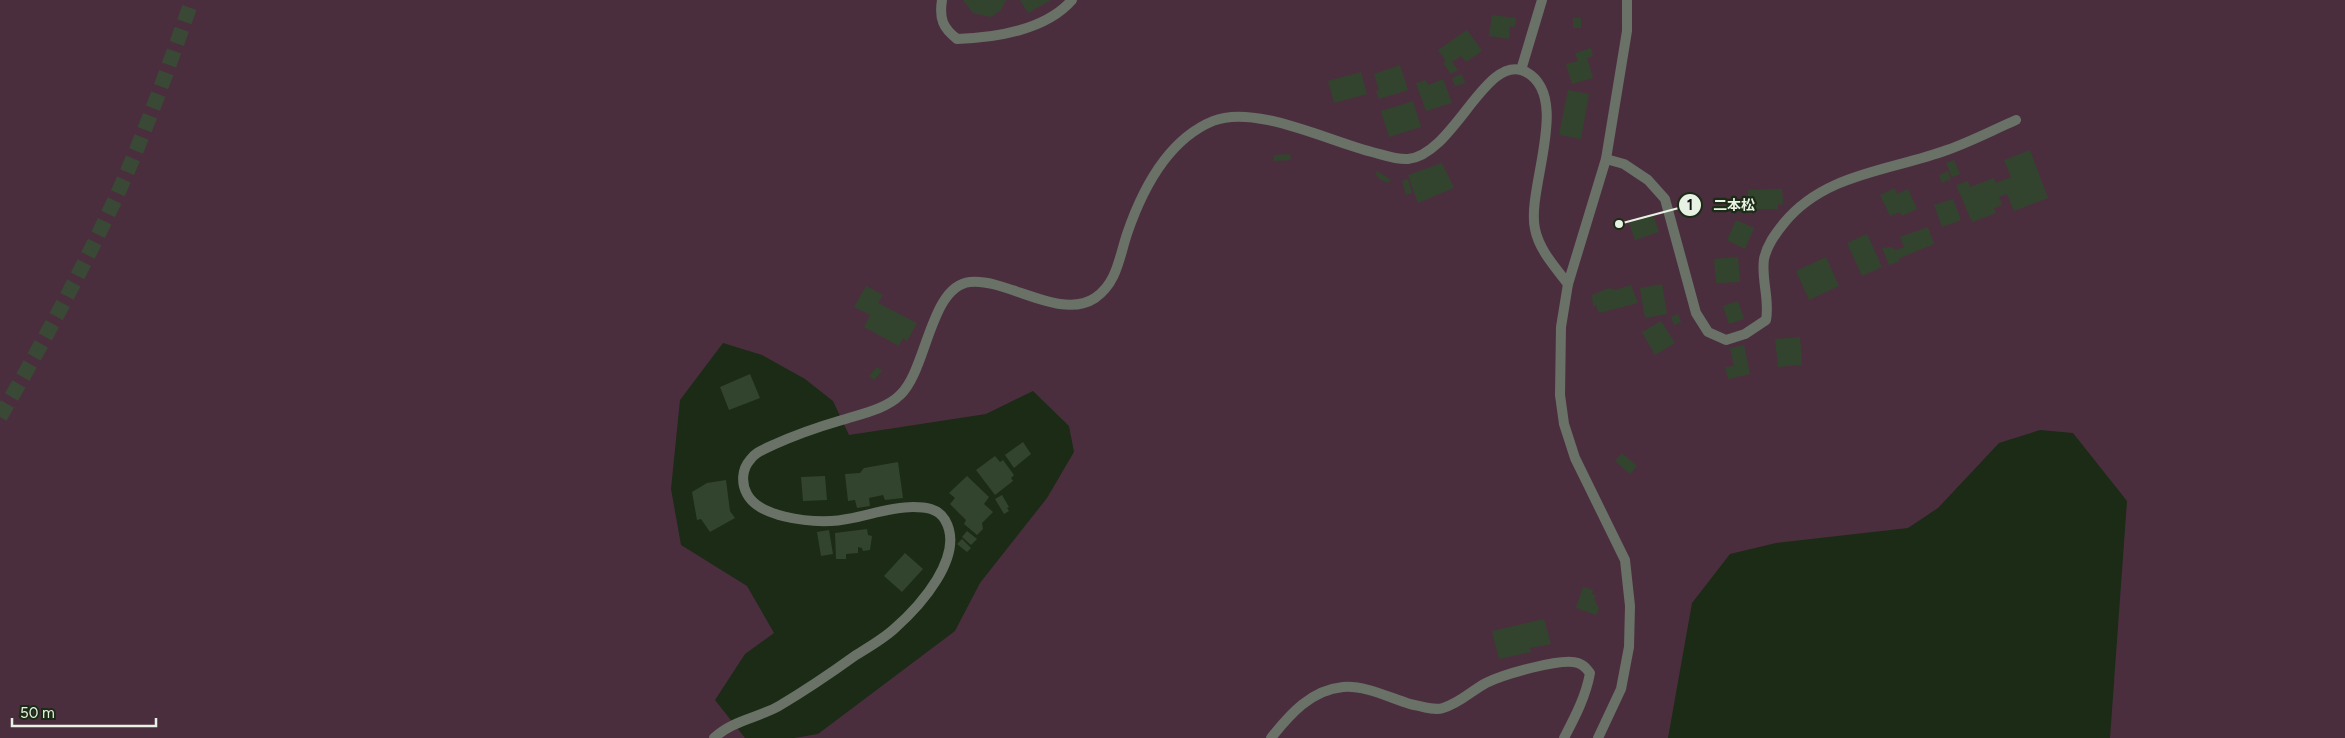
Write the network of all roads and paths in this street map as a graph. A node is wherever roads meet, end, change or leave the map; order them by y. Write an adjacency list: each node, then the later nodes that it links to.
1 (942, 0): 2 (street)
2 (1072, 0)
3 (1542, 0): 5 (street)
4 (1627, 0): 7 (street)
5 (1521, 70): 8 (street); 9 (street)
6 (2016, 120): 7 (street)
7 (1606, 159): 8 (street)
8 (1568, 284): 12 (street)
9 (714, 738)
10 (1271, 738): 11 (street)
11 (1564, 738)
12 (1598, 738)

